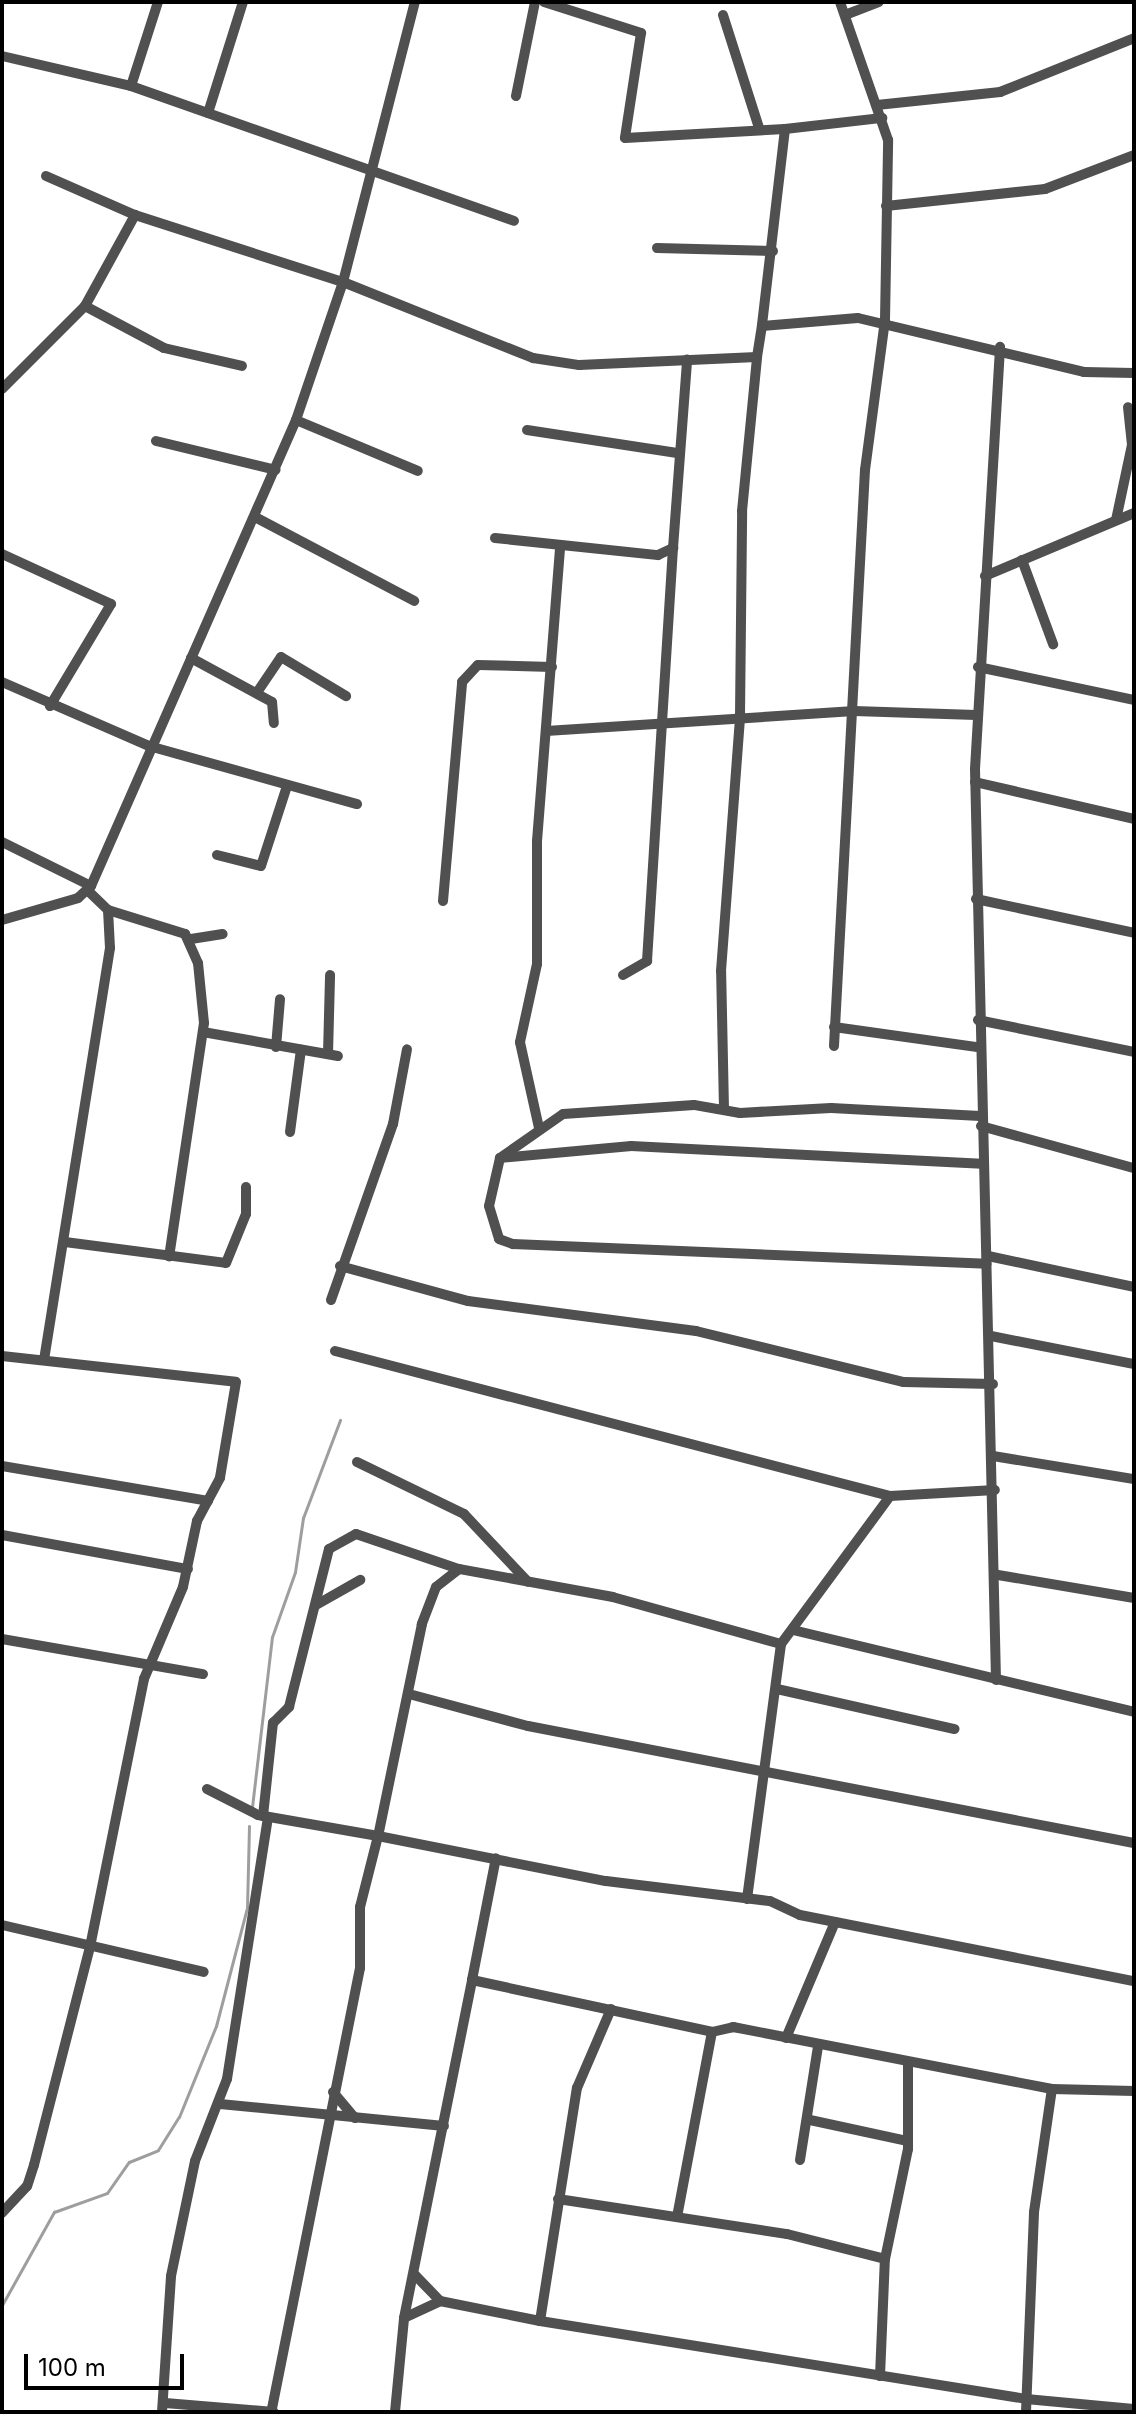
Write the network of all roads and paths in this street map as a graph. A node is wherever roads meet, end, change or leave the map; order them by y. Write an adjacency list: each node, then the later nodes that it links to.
1 (158, 2): 12 (street)
2 (243, 2): 15 (street)
3 (415, 2): 20 (street)
4 (535, 2): 13 (street)
5 (544, 2): 17 (street)
6 (840, 2): 9 (street)
7 (879, 2): 9 (street)
8 (723, 15): 17 (street)
9 (845, 15): 14 (street)
10 (1134, 38): 14 (street)
11 (2, 56): 12 (street)
12 (131, 86): 15 (street)
13 (516, 96)
14 (877, 105): 16 (street)
15 (208, 113): 20 (street)
16 (882, 118): 18 (street); 22 (street)
17 (759, 128): 18 (street)
18 (785, 129): 26 (street)
19 (1134, 155): 22 (street)
20 (372, 168): 24 (street); 27 (street)
21 (46, 176): 23 (street)
22 (886, 206): 29 (street)
23 (135, 215): 27 (street); 28 (street)
24 (514, 221)
25 (657, 248): 26 (street)
26 (773, 251): 30 (street)
27 (343, 282): 33 (street); 38 (street)
28 (85, 306): 34 (street); 36 (street)
29 (885, 320): 30 (street); 31 (street); 63 (street)
30 (762, 326): 32 (street)
31 (1000, 347): 35 (street); 52 (street)
32 (757, 357): 33 (street); 65 (street)
33 (687, 360): 41 (street)
34 (242, 366)
35 (1134, 373)
36 (2, 389)
37 (1128, 407): 46 (street)
38 (296, 420): 42 (street); 43 (street)
39 (527, 430): 41 (street)
40 (156, 441): 42 (street)
41 (677, 453): 49 (street)
42 (276, 470): 45 (street)
43 (418, 471)
44 (1134, 513): 46 (street)
45 (255, 517): 53 (street); 55 (street)
46 (1116, 520): 51 (street)
47 (495, 538): 48 (street)
48 (560, 546): 49 (street); 56 (street)
49 (673, 548): 66 (street)
50 (2, 554): 62 (street)
51 (1022, 560): 52 (street); 54 (street)
52 (985, 576): 57 (street)
53 (414, 601)
54 (1053, 644)
55 (191, 658): 59 (street); 69 (street)
56 (552, 667): 68 (street); 78 (street)
57 (978, 667): 61 (street); 64 (street)
58 (2, 682): 62 (street)
59 (258, 691): 60 (street); 67 (street)
60 (346, 696)
61 (1134, 700)
62 (50, 706): 69 (street)
63 (854, 711): 64 (street); 65 (street); 88 (street)
64 (976, 715): 70 (street)
65 (740, 716): 66 (street); 96 (street)
66 (658, 721): 68 (street); 85 (street)
67 (274, 723)
68 (546, 731): 98 (street)
69 (149, 746): 71 (street); 76 (street)
70 (975, 782): 73 (street); 77 (street)
71 (286, 789): 72 (street); 75 (street)
72 (357, 804)
73 (1134, 819)
74 (2, 842): 76 (street)
75 (217, 855)
76 (89, 889): 79 (street); 80 (street)
77 (976, 899): 81 (street); 87 (street)
78 (443, 901)
79 (108, 910): 83 (street); 104 (street)
80 (2, 920)
81 (1134, 933)
82 (223, 934): 83 (street)
83 (191, 939): 89 (street)
84 (330, 975): 94 (street)
85 (623, 975)
86 (280, 999): 91 (street)
87 (978, 1020): 92 (street); 95 (street)
88 (834, 1027): 90 (street); 92 (street)
89 (203, 1032): 91 (street); 105 (street)
90 (834, 1046)
91 (276, 1047): 94 (street)
92 (976, 1047): 97 (street)
93 (407, 1049): 107 (street)
94 (301, 1050): 99 (street)
95 (1134, 1052)
96 (724, 1109): 97 (street); 98 (street)
97 (980, 1121): 101 (street); 102 (street)
98 (539, 1128): 100 (street)
99 (290, 1132)
100 (500, 1158): 101 (street); 106 (street)
101 (982, 1164): 106 (street)
102 (1134, 1168)
103 (246, 1187): 105 (street)
104 (65, 1242): 105 (street); 113 (street)
105 (169, 1256)
106 (988, 1260): 108 (street); 110 (street)
107 (340, 1266): 109 (street); 115 (street)
108 (1134, 1287)
109 (331, 1300)
110 (991, 1336): 114 (street); 115 (street)
111 (335, 1351): 121 (street)
112 (2, 1356): 113 (street)
113 (44, 1360): 122 (street)
114 (1134, 1364)
115 (993, 1384): 116 (street)
116 (993, 1456): 119 (street); 120 (street)
117 (357, 1462): 128 (street)
118 (2, 1466): 122 (street)
119 (1134, 1479)
120 (995, 1490): 121 (street); 126 (street)
121 (890, 1496): 131 (street)
122 (208, 1501): 124 (street)
123 (2, 1535): 124 (street)
124 (188, 1569): 134 (street)
125 (459, 1569): 128 (street); 130 (street); 138 (street)
126 (998, 1575): 129 (street); 136 (street)
127 (360, 1580): 130 (street)
128 (528, 1582): 133 (street)
129 (1134, 1598)
130 (316, 1605): 143 (street)
131 (793, 1630): 133 (street); 136 (street)
132 (2, 1639): 134 (street)
133 (781, 1644): 137 (street)
134 (152, 1666): 135 (street); 150 (street)
135 (203, 1674)
136 (996, 1680): 139 (street)
137 (777, 1689): 140 (street); 141 (street)
138 (409, 1694): 141 (street); 144 (street)
139 (1134, 1712)
140 (955, 1729)
141 (765, 1773): 145 (street); 147 (street)
142 (207, 1789): 143 (street)
143 (266, 1817): 144 (street); 162 (street)
144 (378, 1836): 146 (street); 161 (street)
145 (1134, 1843)
146 (496, 1858): 147 (street); 152 (street)
147 (747, 1899): 148 (street)
148 (835, 1922): 153 (street); 156 (street)
149 (2, 1925): 150 (street)
150 (91, 1943): 151 (street); 170 (street)
151 (204, 1972)
152 (472, 1980): 154 (street); 166 (street)
153 (1134, 1981)
154 (611, 2009): 155 (street); 169 (street)
155 (712, 2032): 156 (street); 171 (street)
156 (786, 2038): 157 (street)
157 (818, 2046): 158 (street); 165 (street)
158 (908, 2065): 159 (street); 167 (street)
159 (1052, 2089): 160 (street); 178 (street)
160 (1134, 2091)
161 (333, 2092): 163 (street); 164 (street)
162 (220, 2104): 164 (street); 179 (street)
163 (355, 2118): 164 (street); 166 (street)
164 (328, 2120): 181 (street)
165 (810, 2120): 167 (street); 168 (street)
166 (444, 2126): 173 (street)
167 (907, 2141): 172 (street)
168 (800, 2160)
169 (558, 2199): 171 (street); 176 (street)
170 (2, 2213)
171 (677, 2217): 172 (street)
172 (885, 2259): 177 (street)
173 (415, 2275): 174 (street); 175 (street)
174 (440, 2301): 175 (street); 176 (street)
175 (404, 2318): 182 (street)
176 (540, 2321): 177 (street)
177 (880, 2376): 178 (street)
178 (1026, 2399): 180 (street); 183 (street)
179 (164, 2407): 181 (street)
180 (1134, 2409)
181 (273, 2412)
182 (395, 2412)
183 (1026, 2412)

